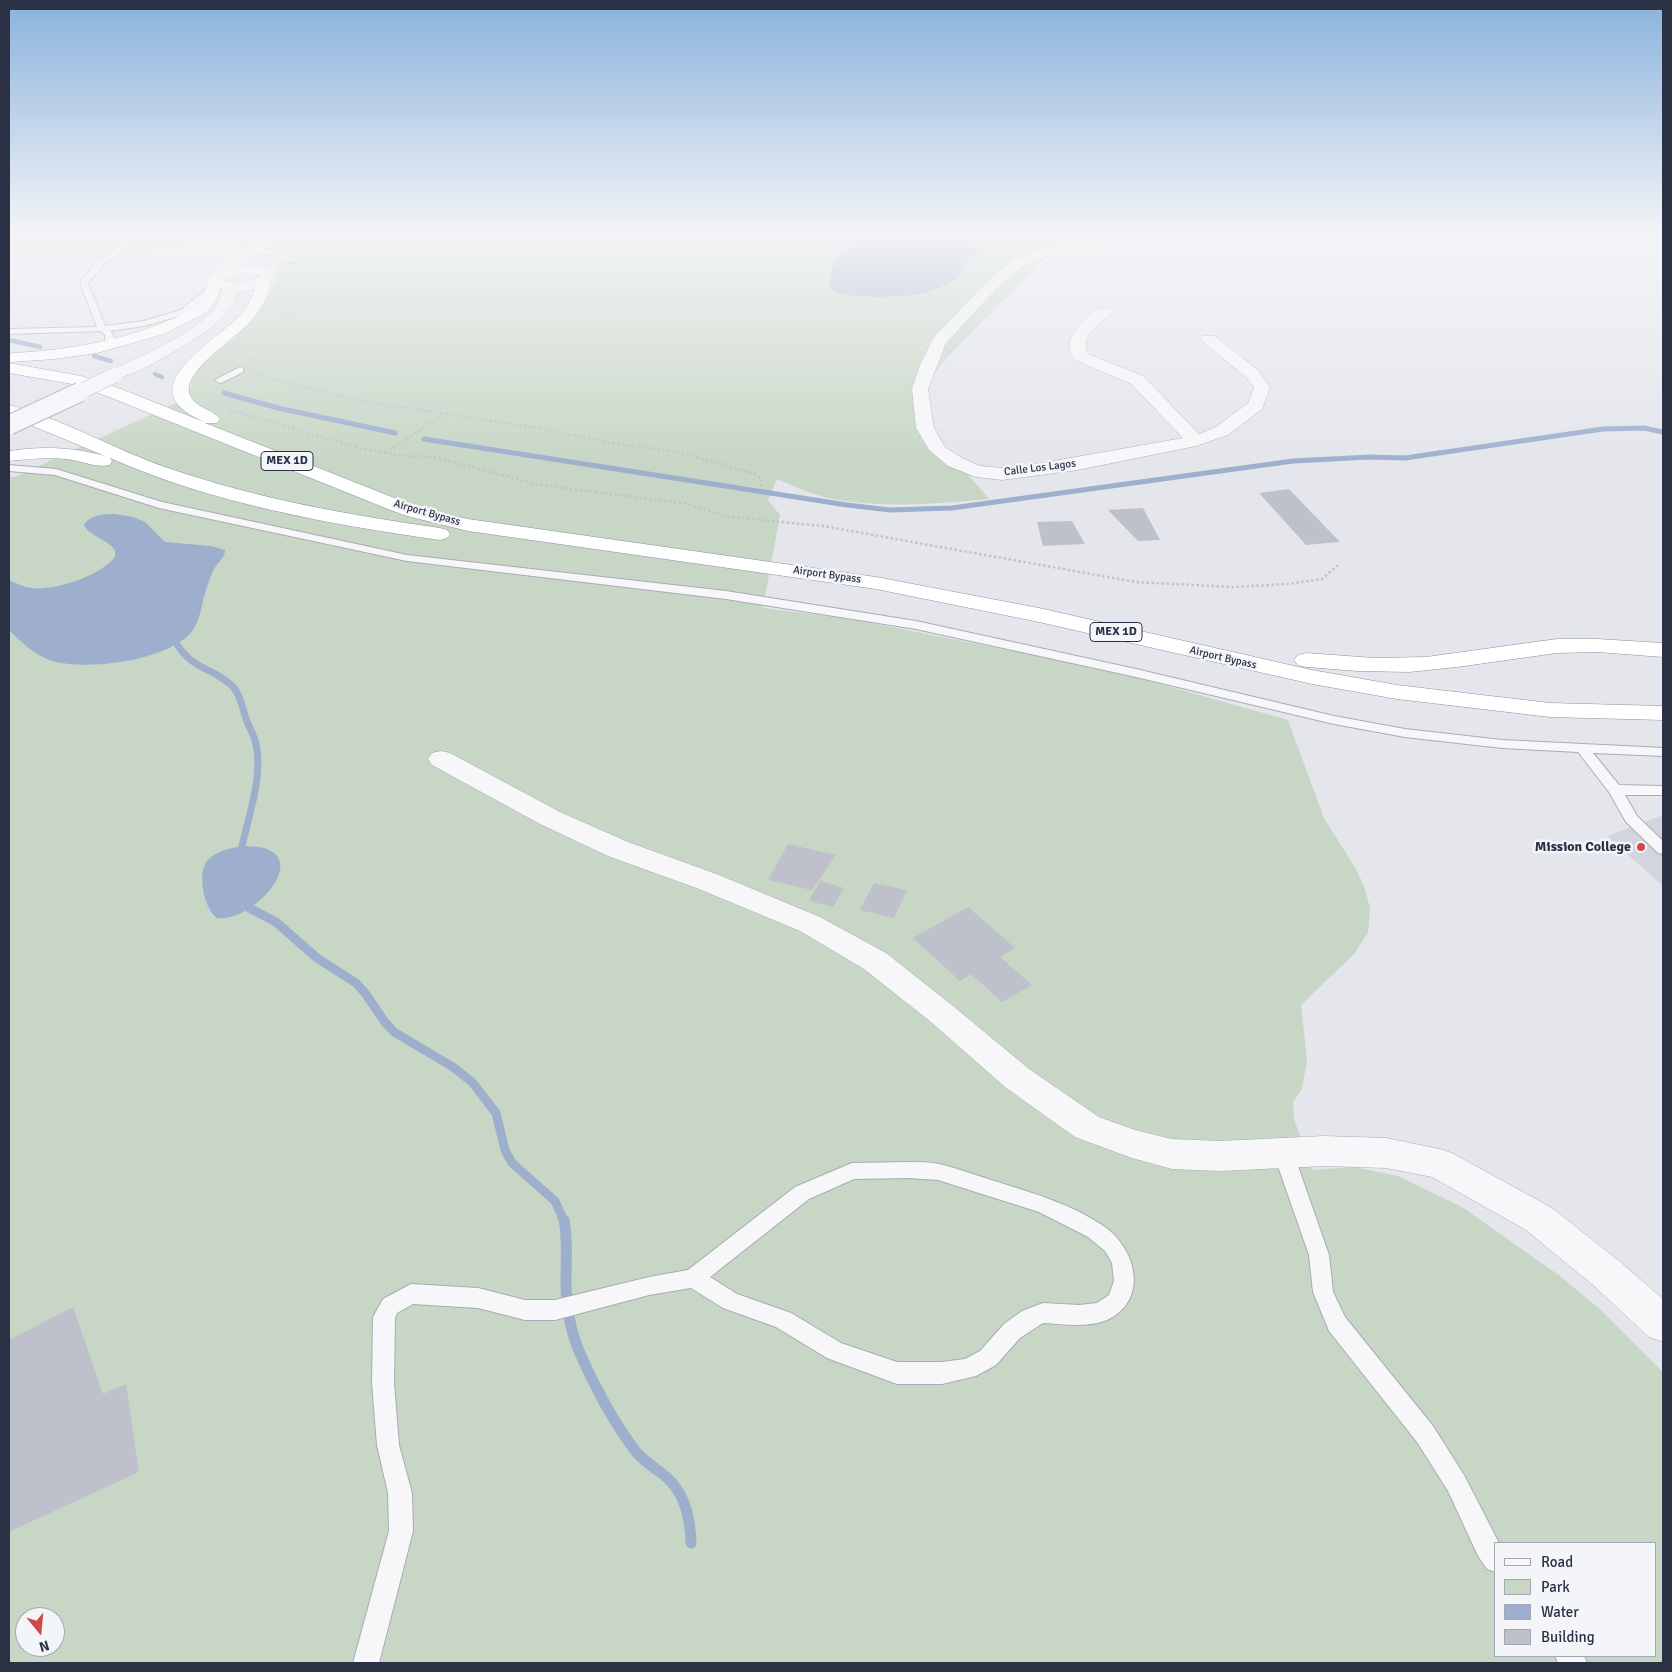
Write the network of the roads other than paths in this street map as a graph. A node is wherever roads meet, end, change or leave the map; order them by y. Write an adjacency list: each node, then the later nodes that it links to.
1 (94, 309): 9 (lane)
2 (187, 309): 9 (lane)
3 (198, 309): 13 (highway)
4 (222, 309): 12 (street)
5 (239, 309): 12 (street)
6 (253, 309): 23 (highway)
7 (969, 309): 20 (street, Calle Los Lagos)
8 (1105, 311): 20 (street)
9 (102, 328): 10 (lane); 13 (lane)
10 (9, 332)
11 (1208, 339): 20 (street, Calle Los Lagos)
12 (181, 340): 19 (street, bridge)
13 (109, 346): 14 (highway)
14 (9, 358)
15 (9, 368): 23 (highway, Airport Bypass / MEX 1D)
16 (221, 368): 17 (lane)
17 (240, 370)
18 (9, 410): 23 (highway, Airport Bypass / MEX 1D)
19 (9, 426)
20 (1196, 441)
21 (9, 456): 23 (highway)
22 (9, 468): 28 (lane)
23 (572, 545): 24 (highway, Airport Bypass / MEX 1D); 27 (highway, Airport Bypass / MEX 1D)
24 (1140, 637): 25 (highway); 26 (highway, Airport Bypass / MEX 1D)
25 (1663, 650)
26 (1663, 713)
27 (1663, 720)
28 (1584, 750): 29 (lane); 31 (lane)
29 (1663, 752)
30 (441, 760): 34 (street)
31 (1614, 790): 32 (lane); 33 (lane)
32 (1663, 790)
33 (1663, 849)
34 (1283, 1152): 36 (street); 37 (lane)
35 (693, 1278): 35 (lane); 38 (lane)
36 (1663, 1324)
37 (1494, 1557)
38 (366, 1663)

